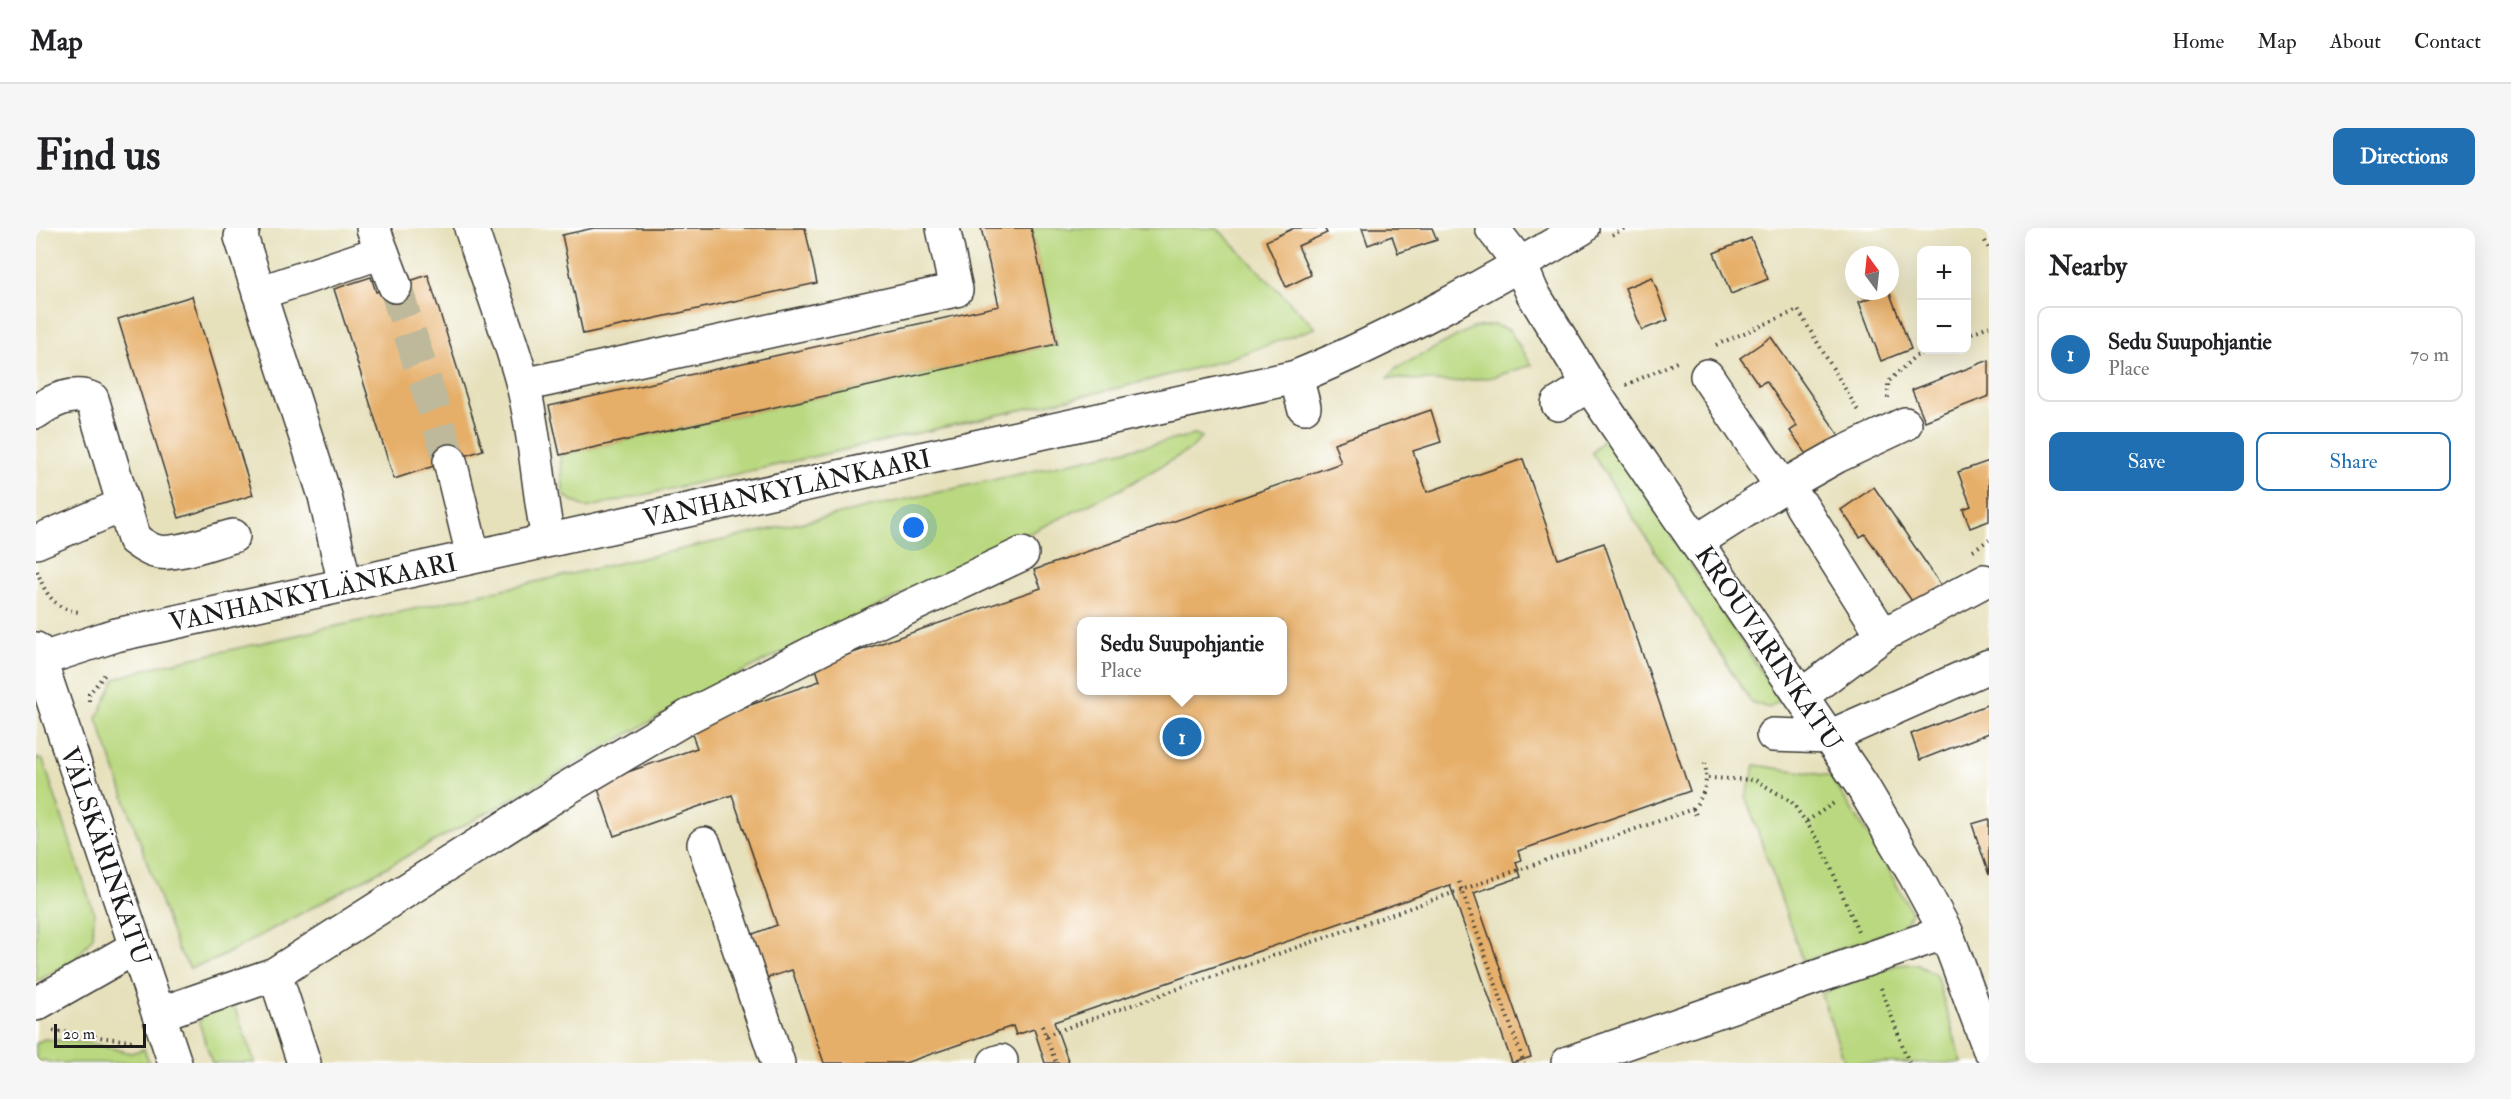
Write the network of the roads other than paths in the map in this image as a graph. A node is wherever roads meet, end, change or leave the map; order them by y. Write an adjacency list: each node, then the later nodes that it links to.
1 (243, 228): 9 (street)
2 (471, 228): 11 (street)
3 (943, 228): 11 (street)
4 (1492, 228): 7 (street, KROUVARINKATU)
5 (1593, 233): 7 (street, VANHANKYLÄNKAARI)
6 (377, 240): 8 (street); 9 (street)
7 (1520, 264): 12 (street, KROUVARINKATU); 20 (street, VANHANKYLÄNKAARI)
8 (395, 286)
9 (259, 294): 26 (street)
10 (1702, 360): 17 (street)
11 (523, 385): 20 (street)
12 (1594, 393): 13 (street); 22 (street, KROUVARINKATU)
13 (1558, 404)
14 (36, 412): 18 (street)
15 (1890, 432): 17 (street)
16 (450, 461): 24 (street)
17 (1792, 496): 22 (street); 27 (street)
18 (123, 505): 19 (street); 21 (street)
19 (233, 536)
20 (549, 539): 24 (street, VANHANKYLÄNKAARI)
21 (36, 542)
22 (1696, 542): 30 (street, KROUVARINKATU)
23 (1022, 554): 36 (street)
24 (473, 556): 26 (street, VANHANKYLÄNKAARI)
25 (1984, 581): 27 (street)
26 (345, 585): 28 (street, VANHANKYLÄNKAARI)
27 (1883, 635): 30 (street)
28 (37, 657): 35 (street, VÄLSKÄRINKATU)
29 (1989, 666): 32 (street)
30 (1801, 696): 32 (street, KROUVARINKATU)
31 (1773, 735): 32 (street)
32 (1829, 737): 34 (street, KROUVARINKATU)
33 (704, 844): 42 (street)
34 (1946, 932): 39 (street, KROUVARINKATU); 43 (street)
35 (136, 947): 37 (street); 38 (street, VÄLSKÄRINKATU)
36 (275, 974): 38 (street); 41 (street)
37 (42, 1018)
38 (162, 1022): 40 (street, VÄLSKÄRINKATU)
39 (1989, 1048)
40 (176, 1063)
41 (304, 1063)
42 (778, 1063)
43 (1568, 1063)

